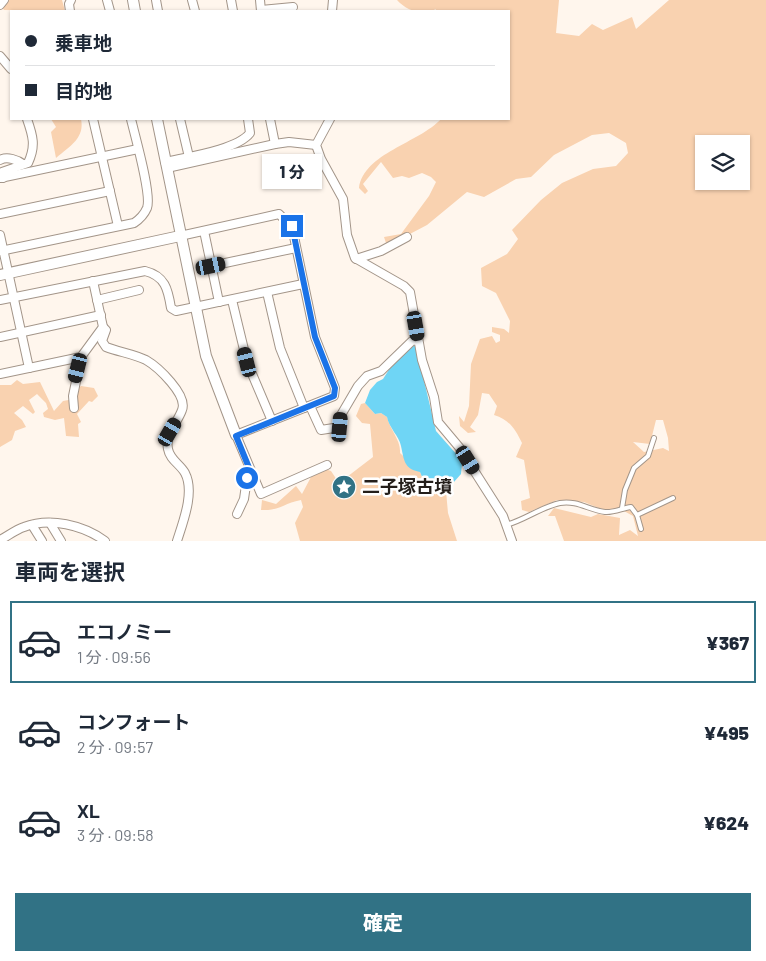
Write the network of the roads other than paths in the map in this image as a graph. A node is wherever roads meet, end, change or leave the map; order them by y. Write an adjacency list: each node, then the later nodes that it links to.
1 (4, 0): 2 (street)
2 (0, 5)
3 (293, 7): 4 (street)
4 (269, 10)
5 (0, 56): 6 (street)
6 (10, 68)
7 (27, 120): 21 (street)
8 (93, 120): 18 (street)
9 (131, 120): 17 (street)
10 (157, 120): 22 (street)
11 (180, 120): 19 (street)
12 (248, 120): 19 (street)
13 (270, 120): 15 (street)
14 (329, 120): 16 (street)
15 (275, 144): 16 (street); 22 (street)
16 (316, 145): 33 (street)
17 (138, 149): 18 (street); 26 (street)
18 (102, 157): 23 (street); 24 (street)
19 (188, 157): 22 (street)
20 (0, 160): 21 (street)
21 (24, 164): 23 (street)
22 (166, 165): 29 (street)
23 (2, 178)
24 (110, 191): 25 (street); 26 (street)
25 (0, 214)
26 (118, 226): 32 (street)
27 (204, 231): 29 (street); 31 (street); 34 (street)
28 (0, 235): 32 (street)
29 (180, 236): 35 (street); 45 (street)
30 (407, 237): 33 (street)
31 (296, 248): 34 (street); 37 (street)
32 (2, 251): 35 (street)
33 (356, 258): 50 (street)
34 (211, 266): 44 (street)
35 (4, 274): 40 (street)
36 (93, 281): 40 (street); 42 (street); 45 (street)
37 (303, 284): 39 (street); 54 (street)
38 (139, 290): 42 (street)
39 (267, 292): 43 (street); 54 (street)
40 (14, 298): 41 (street); 48 (street)
41 (0, 300)
42 (97, 300): 46 (street)
43 (232, 300): 44 (street); 56 (street)
44 (219, 302): 45 (street)
45 (196, 308): 57 (street)
46 (101, 315): 47 (street); 48 (street)
47 (103, 326): 51 (street); 73 (street)
48 (21, 333): 49 (street); 52 (street)
49 (0, 337)
50 (418, 340): 54 (street); 67 (street)
51 (81, 357): 52 (street); 55 (street)
52 (29, 368): 53 (street)
53 (0, 374)
54 (307, 407): 56 (street)
55 (74, 408)
56 (272, 421): 57 (street)
57 (236, 436): 60 (street)
58 (654, 438): 62 (lane)
59 (327, 465): 60 (street)
60 (252, 475): 63 (street)
61 (673, 498): 64 (lane)
62 (622, 508): 64 (lane); 67 (lane)
63 (237, 514)
64 (637, 515): 68 (lane)
65 (50, 524): 66 (street); 71 (street); 72 (street)
66 (32, 525): 69 (street); 70 (street)
67 (506, 525): 74 (street)
68 (641, 529)
69 (0, 540)
70 (42, 541)
71 (61, 541)
72 (105, 541)
73 (177, 541)
74 (512, 541)

